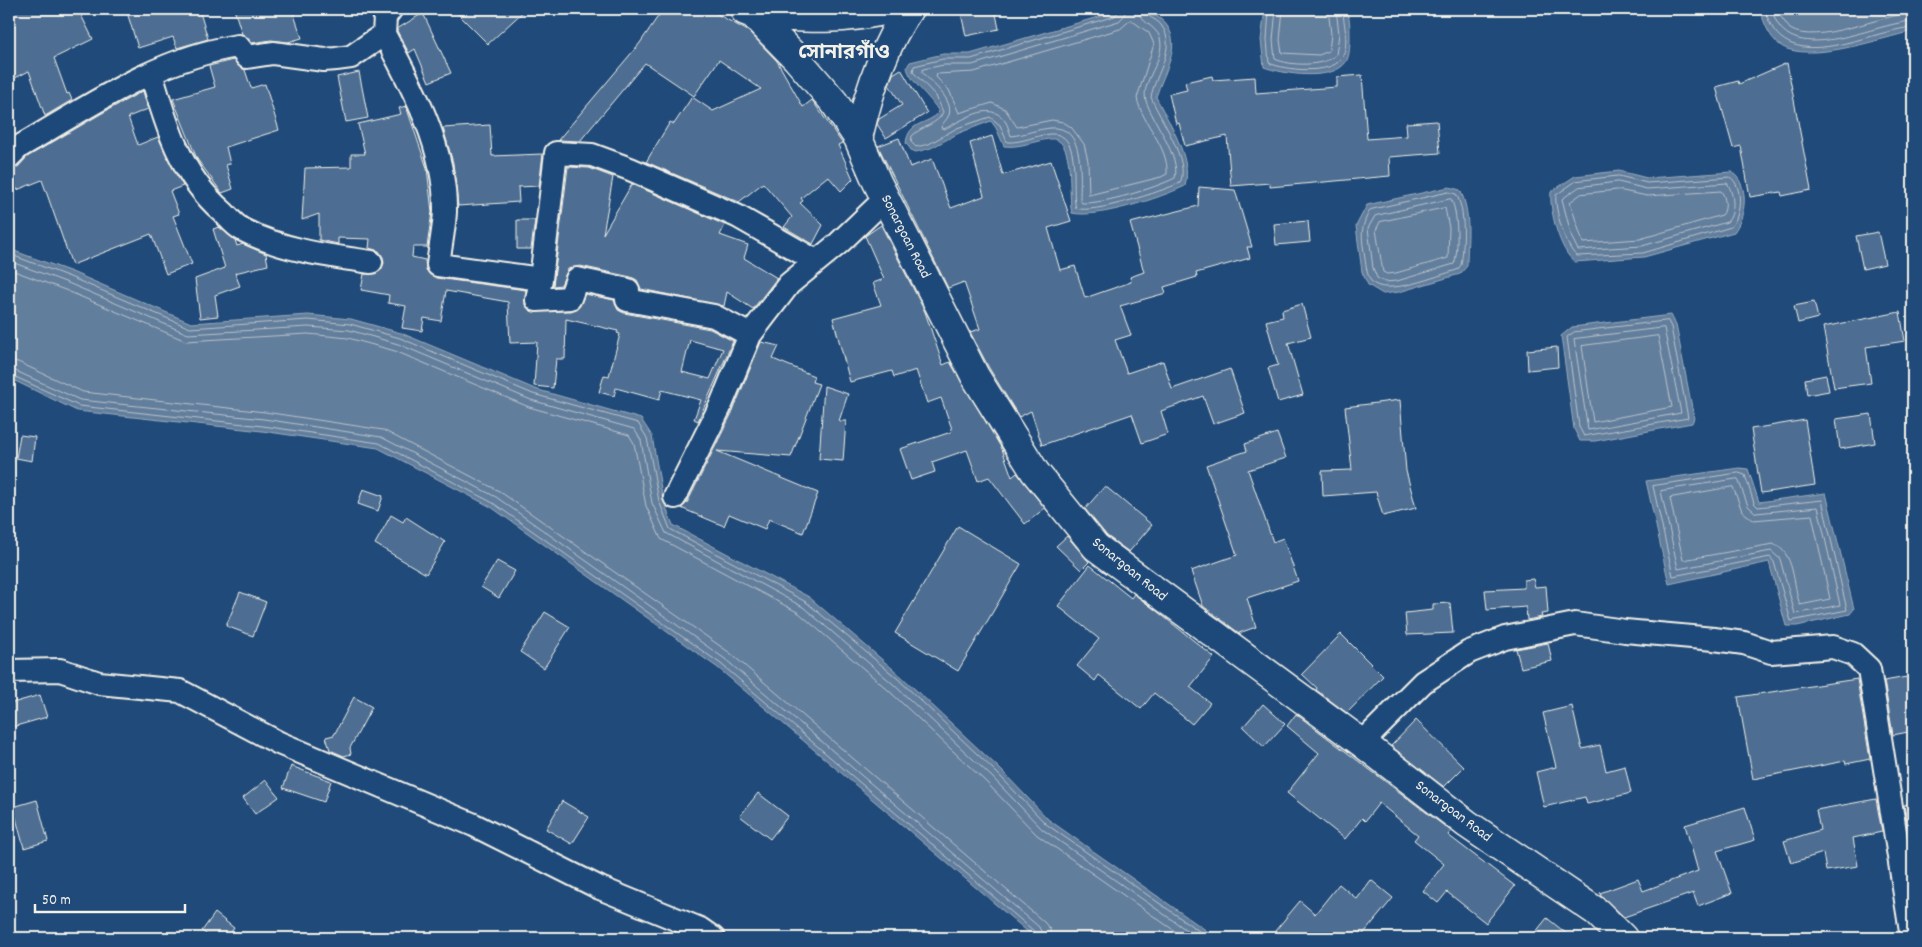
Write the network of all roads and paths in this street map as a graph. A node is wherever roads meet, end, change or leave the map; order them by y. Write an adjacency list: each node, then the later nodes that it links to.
1 (391, 9): 5 (street)
2 (892, 9): 4 (main road, Sonargoan Road)
3 (909, 9): 7 (main road)
4 (747, 11): 7 (main road, Sonargoan Road)
5 (384, 34): 6 (street); 12 (street)
6 (151, 73): 8 (street); 11 (street)
7 (858, 138): 9 (main road, Sonargoan Road)
8 (9, 157)
9 (886, 199): 10 (street); 16 (main road, Sonargoan Road)
10 (816, 261): 12 (street); 13 (street)
11 (371, 262)
12 (542, 280): 13 (street)
13 (750, 335): 14 (street)
14 (675, 497)
15 (9, 671): 17 (street)
16 (1362, 743): 18 (main road, Sonargoan Road); 19 (street)
17 (713, 938)
18 (1624, 938)
19 (1912, 938)

